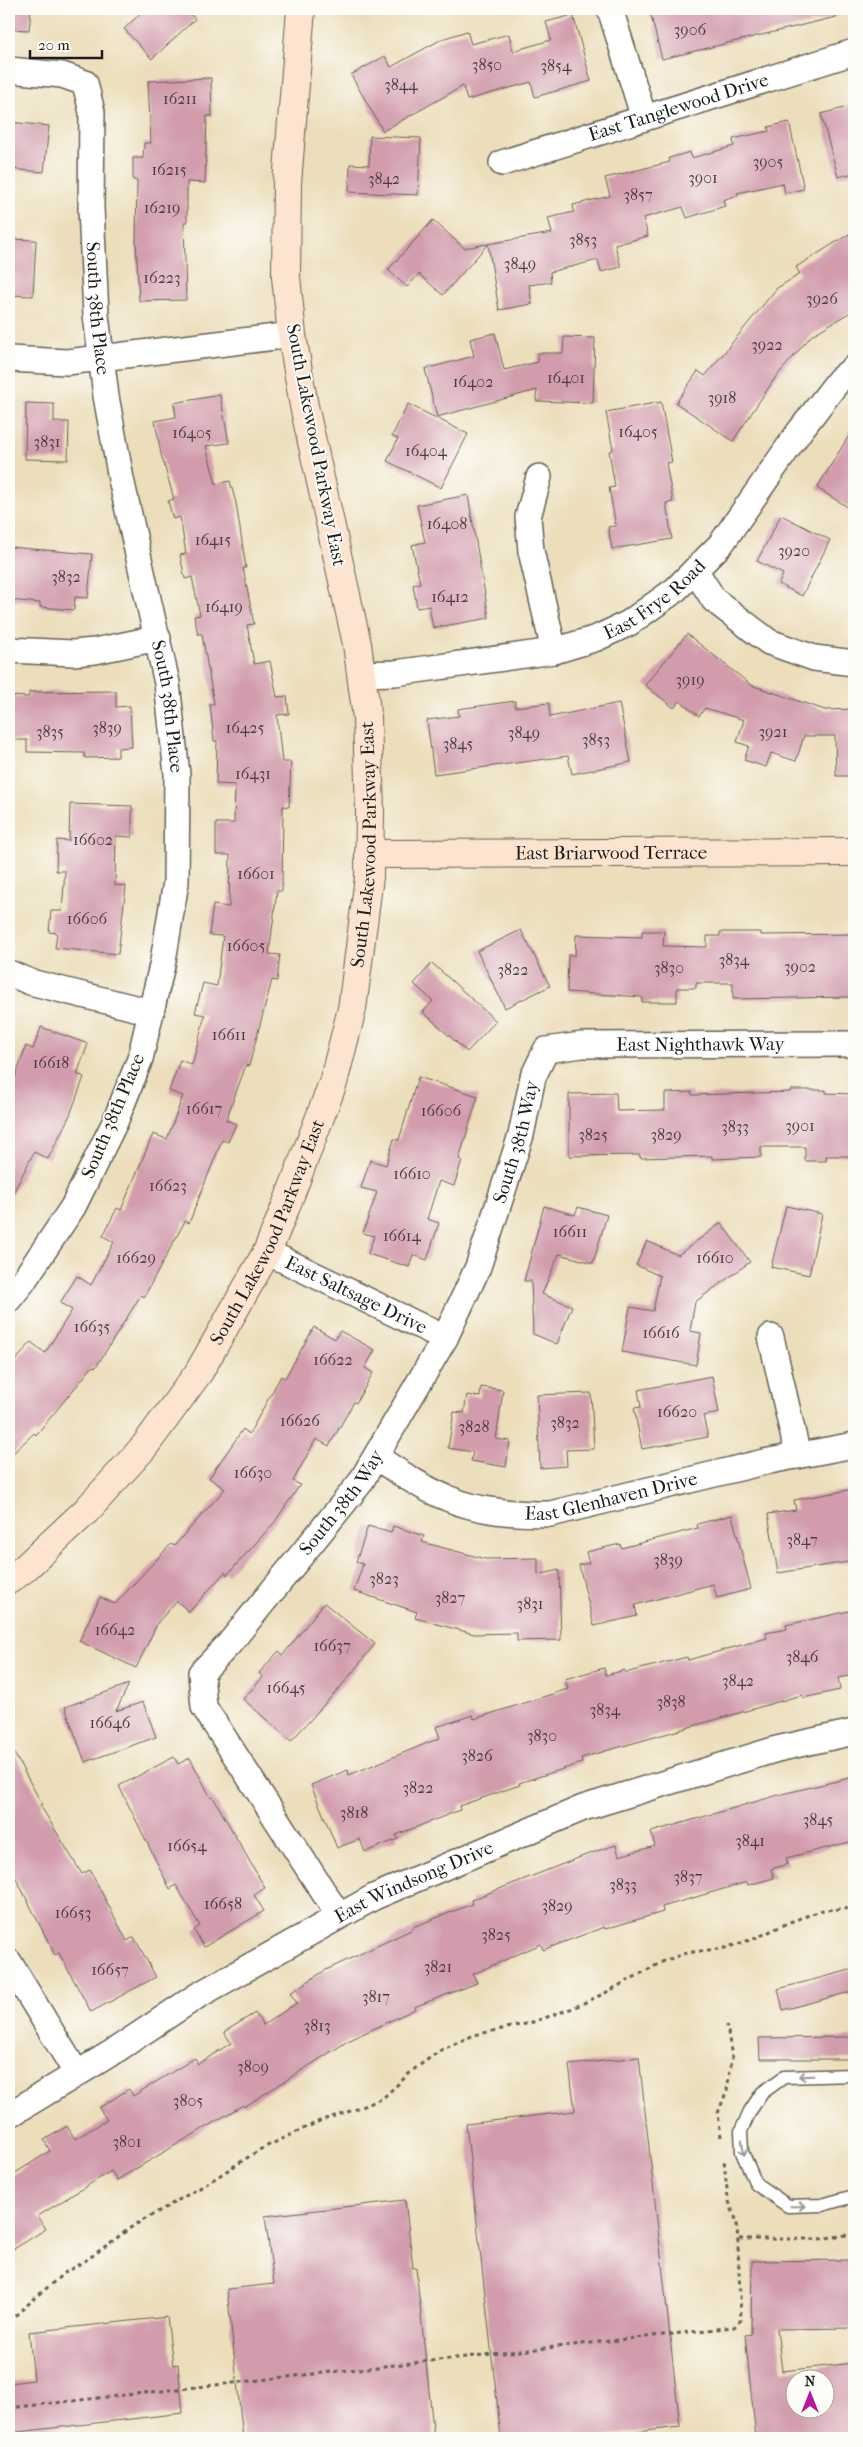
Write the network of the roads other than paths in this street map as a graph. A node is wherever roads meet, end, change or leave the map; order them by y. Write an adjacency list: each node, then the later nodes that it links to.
1 (301, 9): 7 (street, South Lakewood Parkway East)
2 (610, 9): 5 (street)
3 (854, 52): 5 (street, East Tanglewood Drive)
4 (9, 70): 8 (street, South 38th Place)
5 (644, 118): 6 (street, East Tanglewood Drive)
6 (502, 163)
7 (292, 335): 8 (street); 17 (street, South Lakewood Parkway East)
8 (102, 358): 9 (street); 13 (street, South 38th Place)
9 (9, 360)
10 (854, 368): 12 (street, East Frye Road)
11 (539, 477): 15 (street)
12 (695, 570): 15 (street, East Frye Road); 16 (street)
13 (158, 638): 14 (street); 21 (street, South 38th Place)
14 (9, 650)
15 (554, 650): 17 (street, East Frye Road)
16 (854, 662)
17 (361, 674): 19 (street, South Lakewood Parkway East)
18 (854, 852): 19 (street, East Briarwood Terrace)
19 (369, 854): 24 (street, South Lakewood Parkway East)
20 (9, 973): 21 (street)
21 (151, 1012): 25 (street, South 38th Place)
22 (854, 1044): 23 (street, East Nighthawk Way)
23 (546, 1050): 27 (street, South 38th Way)
24 (267, 1252): 27 (street, East Saltsage Drive); 31 (street, South Lakewood Parkway East)
25 (9, 1299)
26 (772, 1337): 29 (street)
27 (446, 1338): 30 (street, South 38th Way)
28 (854, 1446): 29 (street, East Glenhaven Drive)
29 (798, 1456): 30 (street, East Glenhaven Drive)
30 (376, 1457): 33 (street, South 38th Way)
31 (9, 1580)
32 (854, 1732): 33 (street, East Windsong Drive)
33 (339, 1916): 35 (street, East Windsong Drive)
34 (9, 1962): 35 (street)
35 (77, 2074): 37 (street, East Windsong Drive)
36 (854, 2075): 38 (lane, one-way to 38)
37 (9, 2115)
38 (854, 2196)

